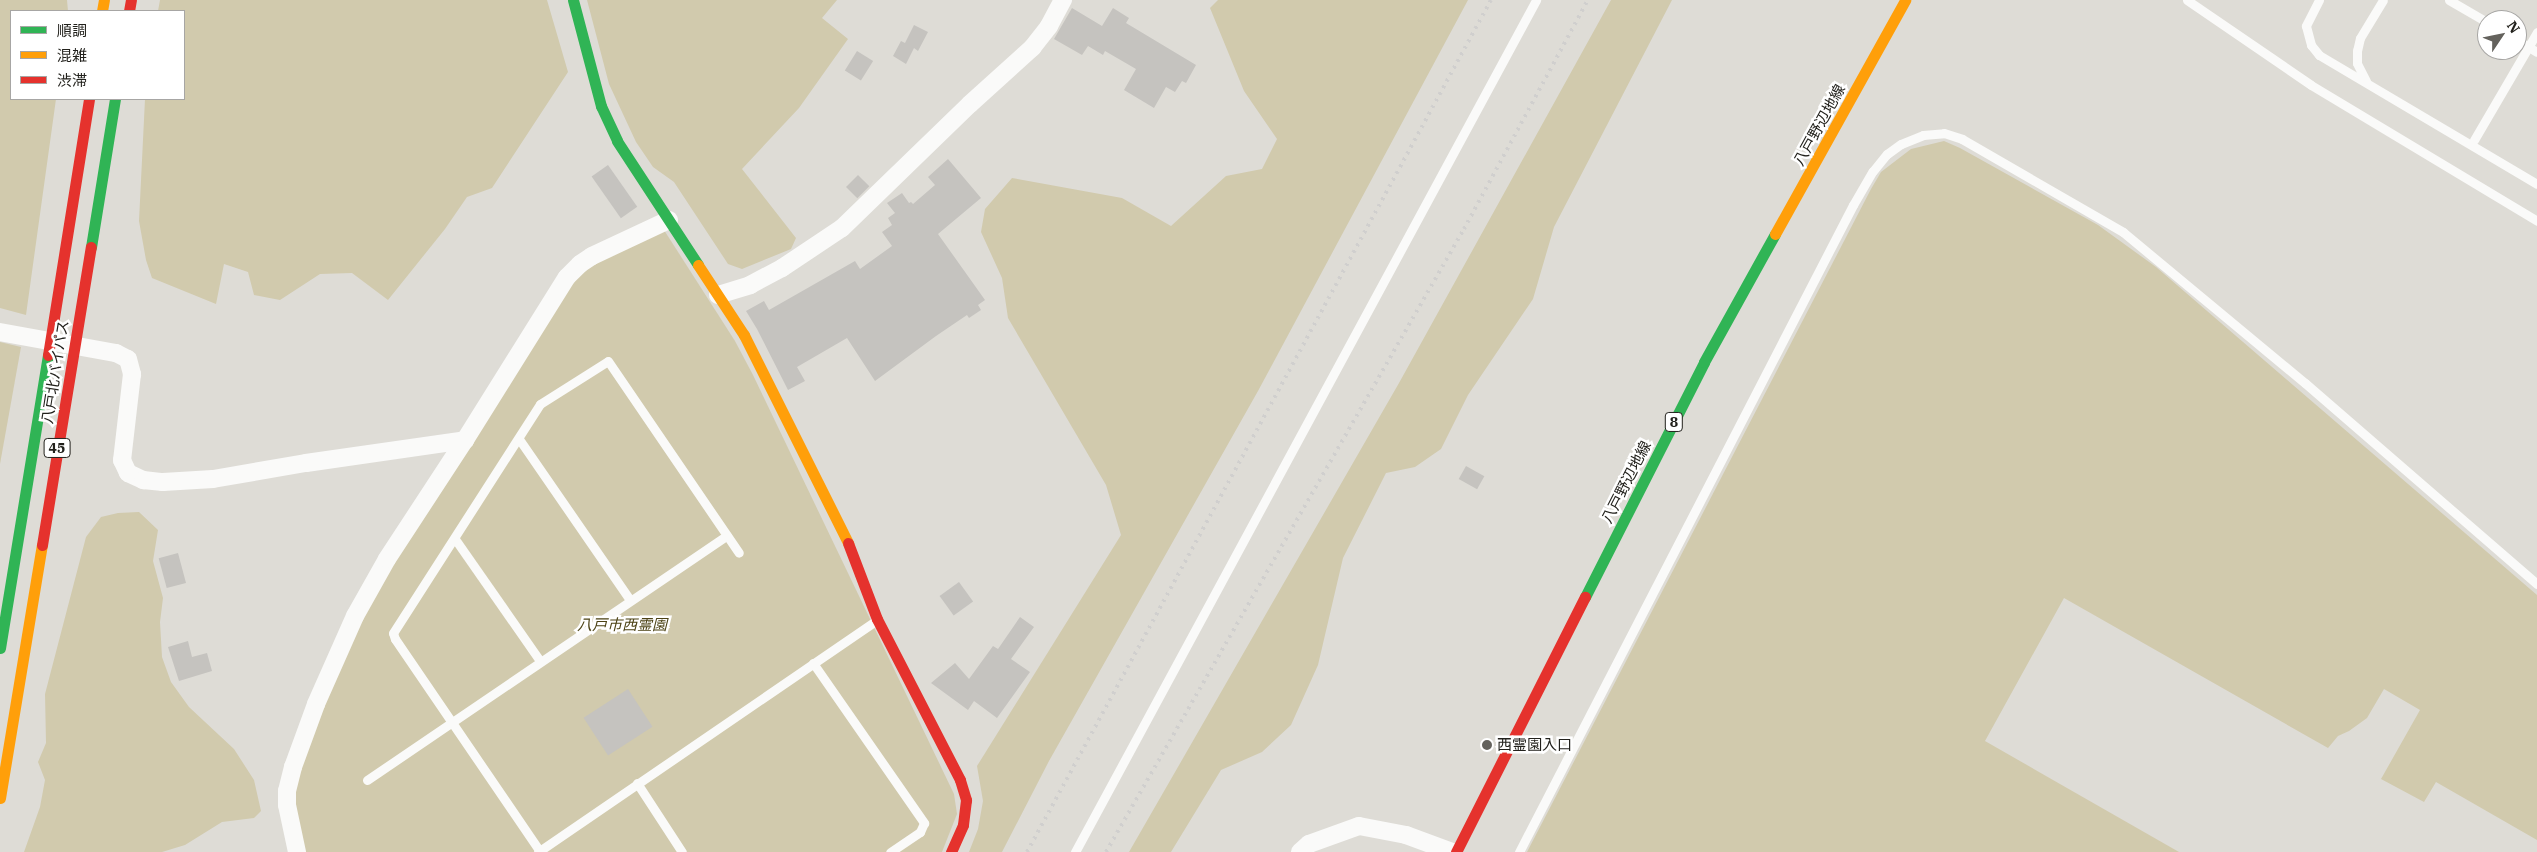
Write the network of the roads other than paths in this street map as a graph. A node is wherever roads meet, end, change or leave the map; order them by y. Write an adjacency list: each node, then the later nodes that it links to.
1 (573, 0): 18 (main road)
2 (1063, 0): 20 (street)
3 (1536, 0): 42 (lane)
4 (1906, 0): 45 (main road, 八戸野辺地線 / 8)
5 (2187, 0): 19 (lane)
6 (2319, 0): 13 (lane)
7 (2382, 0): 13 (lane)
8 (2449, 0): 9 (lane)
9 (2477, 16)
10 (2537, 32): 11 (lane)
11 (2528, 47): 12 (lane); 16 (lane)
12 (2537, 52)
13 (2367, 83): 17 (lane)
14 (89, 100): 30 (main road, 八戸北バイパス / 45)
15 (115, 100): 36 (main road, 八戸北バイパス / 45)
16 (2474, 140)
17 (2537, 184)
18 (669, 220): 20 (main road); 22 (street)
19 (2537, 221)
20 (718, 294): 29 (main road)
21 (0, 332): 22 (street)
22 (465, 440): 38 (street)
23 (518, 440): 24 (lane); 25 (lane); 28 (lane)
24 (726, 535): 26 (lane); 28 (lane)
25 (455, 539): 31 (lane); 33 (lane)
26 (739, 553)
27 (2537, 584): 46 (lane)
28 (630, 600): 31 (lane)
29 (878, 620): 32 (lane); 41 (main road)
30 (0, 648)
31 (540, 661): 33 (lane)
32 (813, 663): 35 (lane); 40 (lane)
33 (451, 722): 34 (lane); 37 (lane)
34 (367, 780)
35 (637, 783): 37 (lane); 39 (lane)
36 (0, 798)
37 (538, 851)
38 (296, 852)
39 (682, 852)
40 (890, 852)
41 (952, 852)
42 (1075, 852)
43 (1300, 852): 44 (street)
44 (1452, 852)
45 (1456, 852)
46 (1518, 852)

